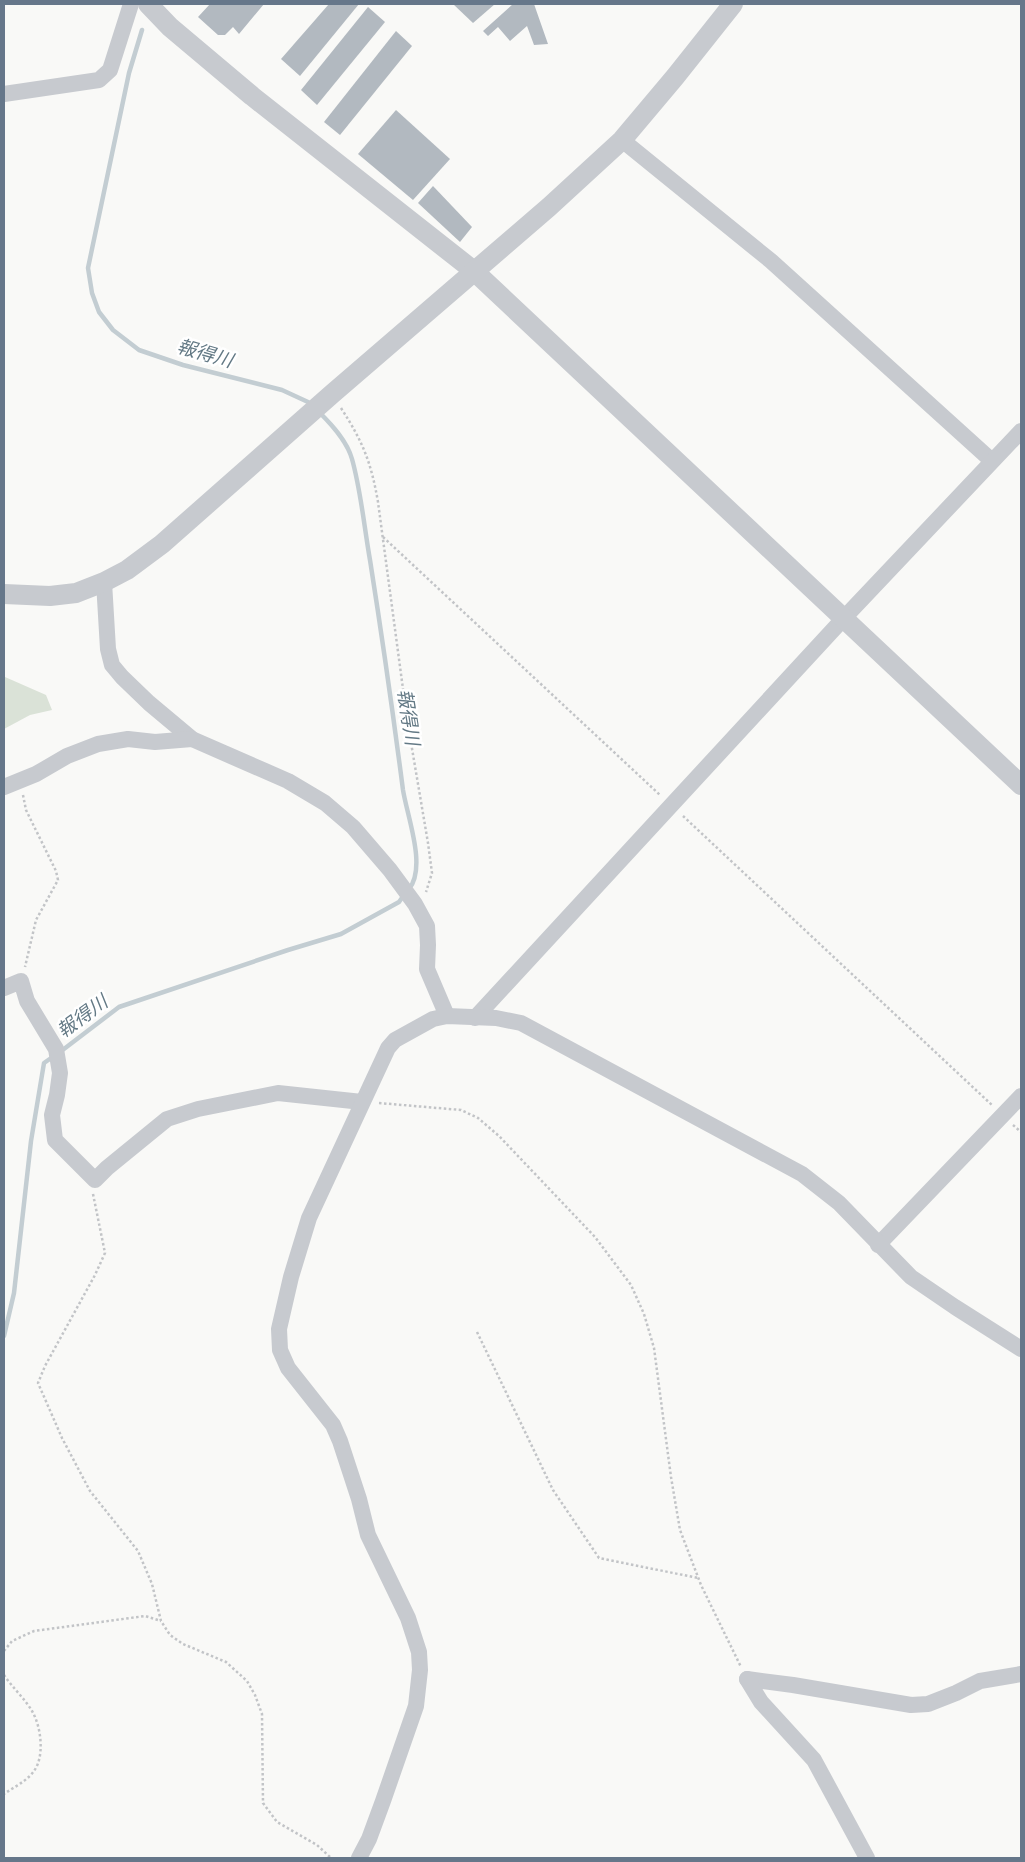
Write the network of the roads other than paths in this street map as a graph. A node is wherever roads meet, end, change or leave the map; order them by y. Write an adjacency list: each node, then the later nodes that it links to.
1 (131, 4): 4 (street)
2 (148, 4): 6 (street)
3 (733, 4): 5 (street)
4 (4, 94)
5 (622, 140): 6 (street); 8 (street)
6 (474, 272): 9 (street); 11 (street)
7 (1021, 431): 8 (street)
8 (992, 461): 11 (street)
9 (104, 582): 10 (street); 12 (street)
10 (4, 594)
11 (844, 618): 13 (street); 17 (street)
12 (192, 738): 14 (street); 16 (street)
13 (1021, 785)
14 (4, 787)
15 (4, 988): 19 (street)
16 (447, 1016): 17 (street); 19 (street)
17 (475, 1018): 20 (street)
18 (1021, 1096): 20 (street)
19 (362, 1102): 23 (street)
20 (878, 1245): 21 (street)
21 (1021, 1349)
22 (1021, 1674): 24 (street)
23 (359, 1858)
24 (867, 1858)

